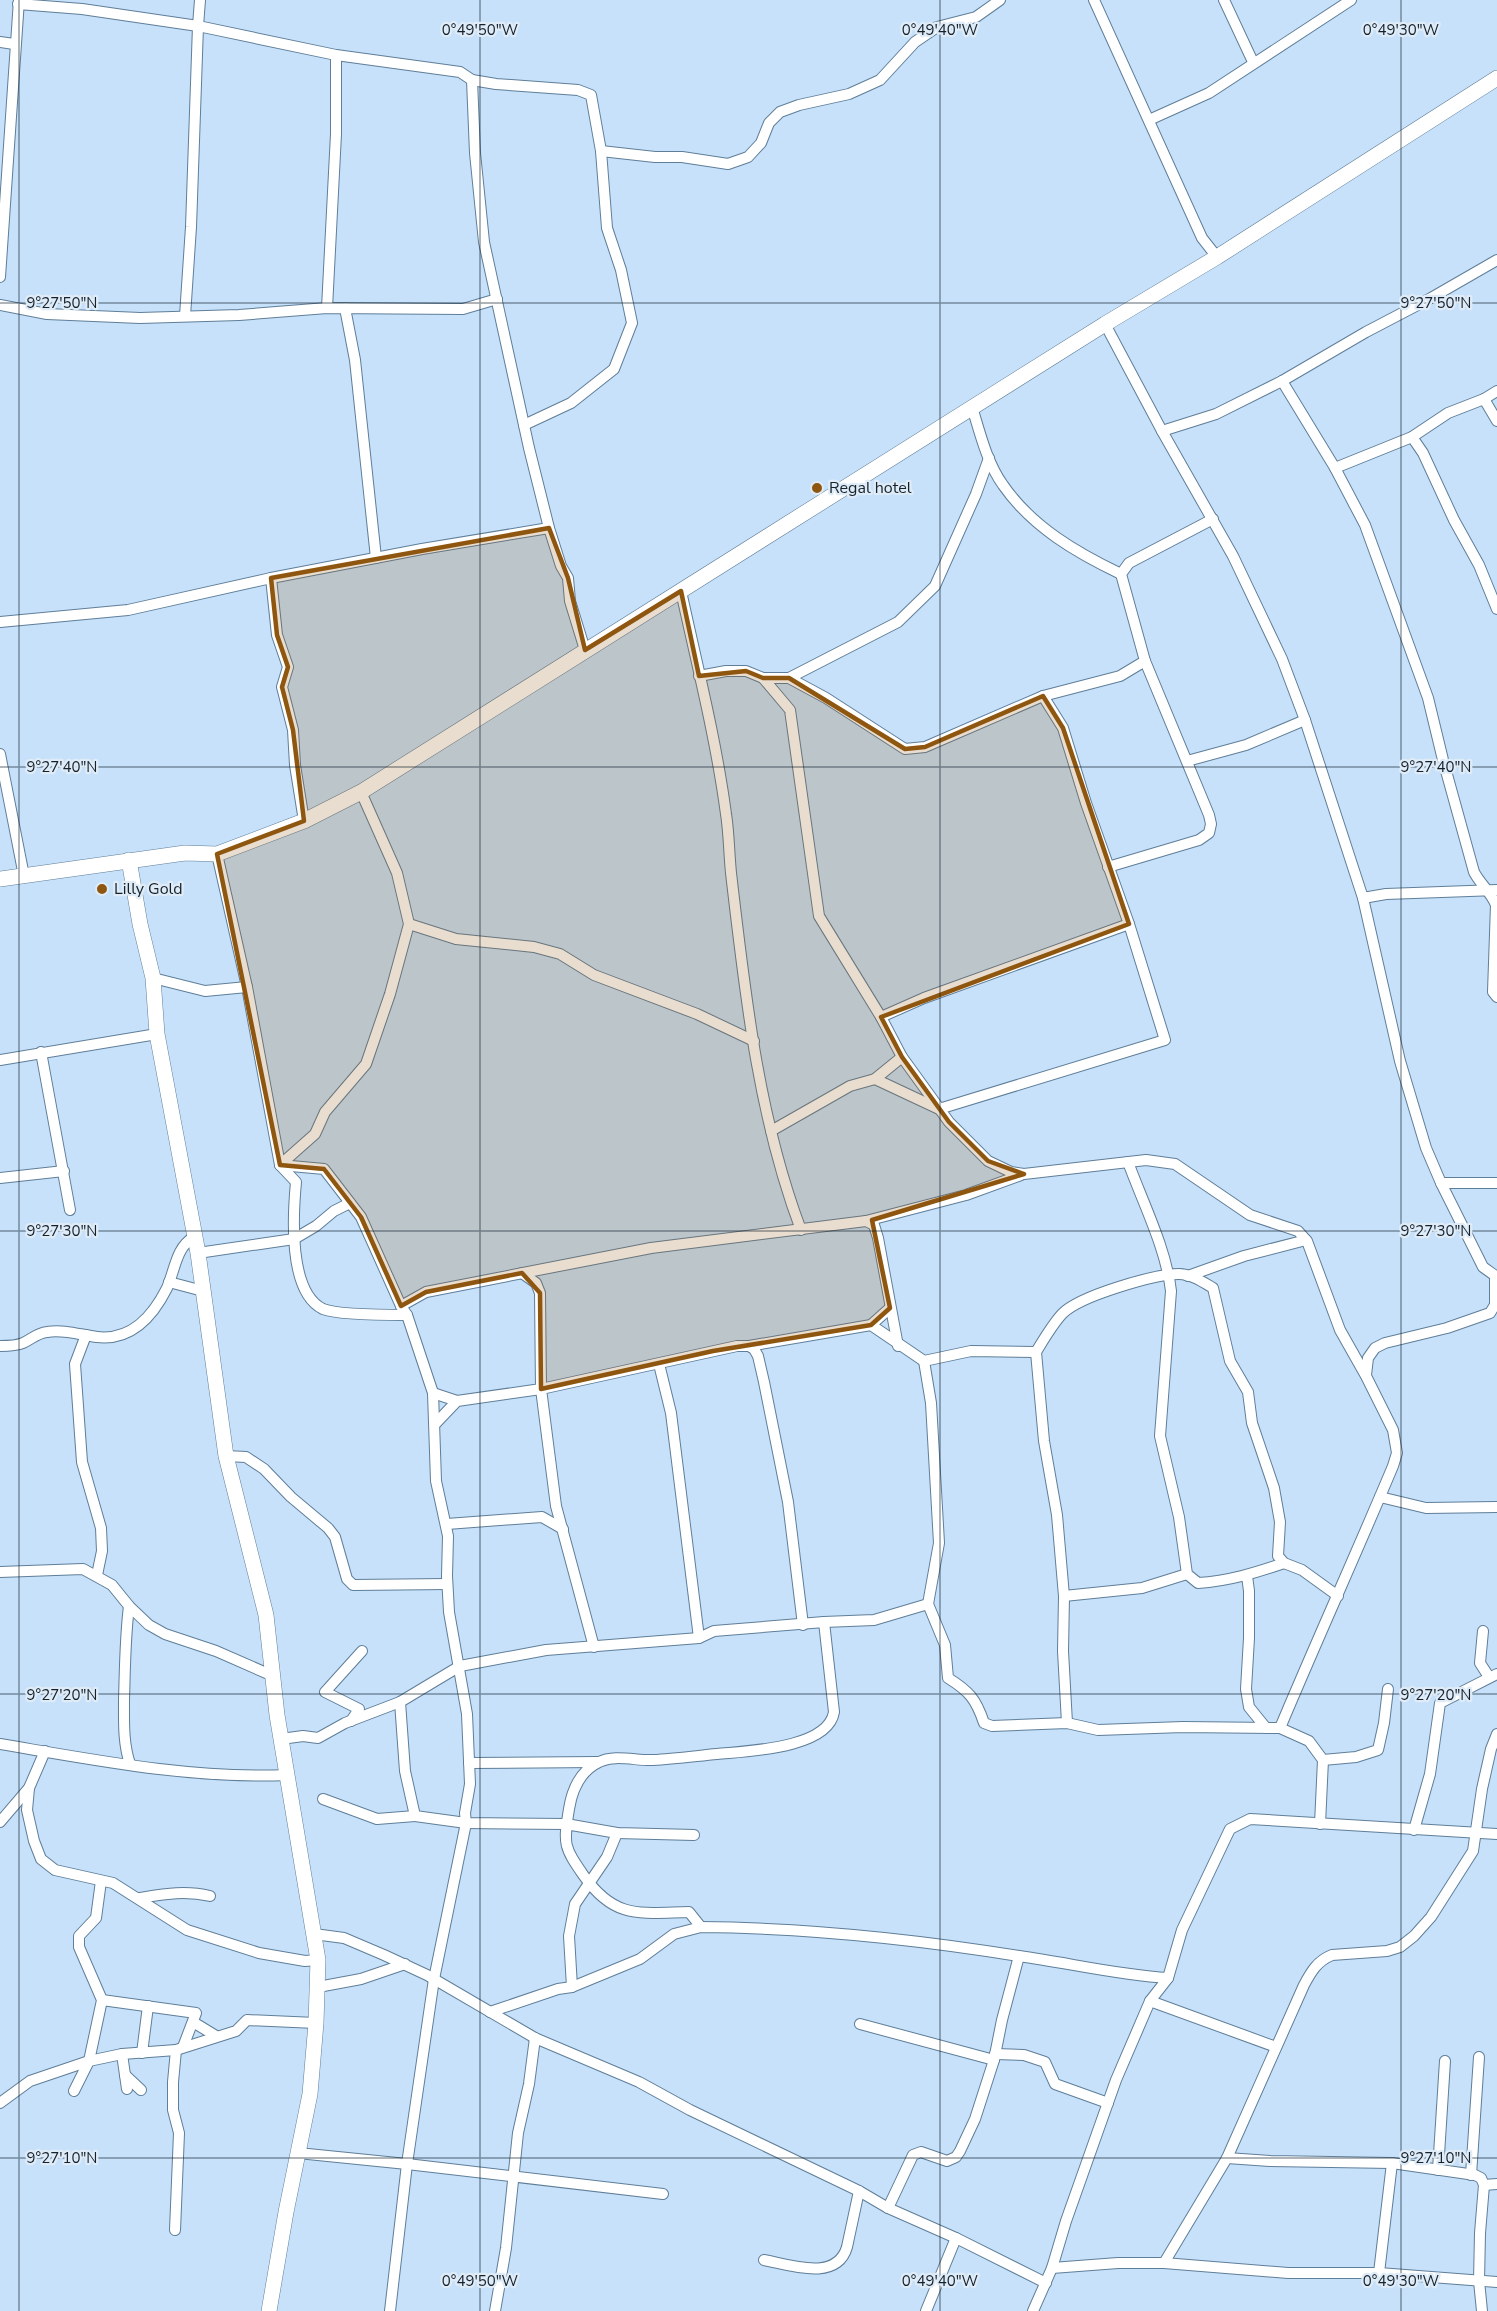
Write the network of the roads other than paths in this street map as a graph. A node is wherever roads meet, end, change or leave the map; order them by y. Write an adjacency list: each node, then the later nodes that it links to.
1 (200, 0): 7 (street)
2 (1000, 0): 15 (street)
3 (1094, 0): 14 (street)
4 (1224, 0): 11 (street)
5 (1351, 0): 11 (street)
6 (19, 2): 7 (street); 9 (street)
7 (198, 26): 10 (street); 23 (street)
8 (0, 42): 9 (street)
9 (14, 44): 18 (street)
10 (336, 55): 13 (street); 21 (street)
11 (1253, 62): 14 (street)
12 (1497, 78): 16 (main road)
13 (472, 80): 15 (street); 19 (street)
14 (1149, 120): 16 (street)
15 (601, 151): 30 (street)
16 (1218, 257): 24 (main road)
17 (1497, 260): 25 (street)
18 (0, 278)
19 (496, 299): 22 (street); 30 (street)
20 (0, 305): 23 (street)
21 (327, 309): 22 (street); 23 (street)
22 (345, 309): 37 (street)
23 (184, 316)
24 (1105, 324): 28 (main road); 31 (street)
25 (1282, 381): 31 (street); 34 (street)
26 (1497, 391): 27 (street)
27 (1484, 399): 29 (street); 32 (street)
28 (972, 407): 33 (street); 40 (main road)
29 (1497, 421)
30 (524, 425): 36 (street)
31 (1162, 431): 35 (street)
32 (1412, 437): 34 (street); 41 (street)
33 (989, 458): 38 (street); 47 (street)
34 (1335, 468): 59 (street)
35 (1213, 519): 38 (street); 49 (street)
36 (549, 528): 37 (street); 43 (street)
37 (375, 558): 39 (street)
38 (1121, 574): 44 (street)
39 (271, 578): 42 (street); 53 (street)
40 (681, 591): 43 (main road); 45 (street)
41 (1497, 609)
42 (0, 622)
43 (585, 650): 52 (main road)
44 (1145, 662): 48 (street); 51 (street)
45 (699, 676): 46 (street); 68 (street)
46 (763, 678): 47 (street); 66 (street)
47 (789, 678): 48 (street)
48 (1043, 696): 56 (street)
49 (1305, 720): 51 (street); 60 (street)
50 (0, 754): 57 (street)
51 (1188, 761): 56 (street)
52 (361, 792): 53 (main road); 61 (street)
53 (304, 821): 54 (main road)
54 (217, 854): 55 (main road); 64 (street)
55 (129, 860): 57 (main road); 63 (main road)
56 (1108, 867): 62 (street)
57 (24, 876): 58 (main road)
58 (0, 879)
59 (1492, 890): 60 (street); 65 (street)
60 (1363, 898): 80 (street)
61 (409, 924): 68 (street); 76 (street)
62 (1129, 924): 66 (street); 73 (street)
63 (153, 978): 64 (street); 67 (main road)
64 (247, 987): 76 (street)
65 (1497, 998)
66 (881, 1017): 70 (street)
67 (157, 1034): 69 (street); 86 (main road)
68 (754, 1041): 74 (street)
69 (41, 1052): 71 (street); 77 (street)
70 (902, 1057): 72 (street); 73 (street)
71 (0, 1060)
72 (875, 1079): 73 (street); 74 (street)
73 (939, 1109): 78 (street)
74 (771, 1131): 85 (street)
75 (1128, 1162): 78 (street); 88 (street); 91 (street)
76 (280, 1165): 82 (street); 87 (street)
77 (64, 1171): 79 (street); 83 (street)
78 (1024, 1174): 84 (street)
79 (0, 1178)
80 (1441, 1183): 81 (street); 93 (street)
81 (1497, 1184)
82 (350, 1203): 87 (street); 98 (street)
83 (70, 1210)
84 (866, 1221): 85 (street); 97 (street)
85 (801, 1230): 90 (street)
86 (195, 1237): 89 (main road); 94 (street)
87 (294, 1239): 89 (street); 98 (street)
88 (1306, 1240): 92 (street); 107 (street)
89 (198, 1253): 95 (main road)
90 (522, 1273): 98 (street); 108 (street)
91 (1169, 1275): 92 (street); 104 (street); 121 (street)
92 (1188, 1276): 119 (street)
93 (1496, 1276): 96 (street)
94 (169, 1282): 95 (street); 100 (street)
95 (203, 1291): 112 (main road)
96 (1496, 1307): 107 (street)
97 (890, 1308): 99 (street); 103 (street)
98 (404, 1310): 109 (street)
99 (871, 1325): 102 (street); 103 (street)
100 (86, 1335): 101 (street); 122 (street)
101 (0, 1346)
102 (748, 1346): 106 (street); 130 (street)
103 (898, 1346): 105 (street)
104 (1036, 1352): 105 (street); 125 (street)
105 (924, 1361): 127 (street)
106 (659, 1364): 108 (street); 132 (street)
107 (1366, 1376): 113 (street)
108 (541, 1389): 110 (street); 114 (street)
109 (433, 1393): 110 (street); 111 (street)
110 (457, 1401): 111 (street)
111 (436, 1423): 117 (street)
112 (226, 1456): 124 (street); 137 (main road)
113 (1380, 1497): 115 (street); 126 (street)
114 (556, 1506): 116 (street); 118 (street)
115 (1497, 1507)
116 (542, 1517): 117 (street); 118 (street)
117 (447, 1524): 124 (street)
118 (563, 1529): 133 (street)
119 (1284, 1563): 123 (street); 126 (street)
120 (0, 1572): 122 (street)
121 (1187, 1574): 123 (street); 125 (street)
122 (97, 1575): 128 (street)
123 (1247, 1576): 142 (street)
124 (447, 1584): 135 (street)
125 (1064, 1596): 141 (street)
126 (1338, 1596): 143 (street)
127 (928, 1604): 129 (street); 141 (street)
128 (129, 1606): 137 (street); 151 (street)
129 (824, 1622): 130 (street); 149 (street)
130 (803, 1624): 132 (street)
131 (1483, 1631): 136 (street)
132 (699, 1638): 133 (street)
133 (594, 1647): 135 (street)
134 (362, 1651): 140 (street)
135 (460, 1666): 139 (street); 150 (street)
136 (1493, 1675): 160 (street)
137 (273, 1676): 145 (main road)
138 (1388, 1689): 148 (street)
139 (400, 1702): 140 (street); 155 (street)
140 (351, 1721): 145 (street)
141 (1067, 1723): 142 (street)
142 (1266, 1728): 143 (street)
143 (1280, 1728): 148 (street)
144 (1497, 1734): 162 (street)
145 (281, 1739): 152 (main road)
146 (0, 1743): 147 (street)
147 (45, 1751): 151 (street); 153 (street)
148 (1323, 1760): 159 (street)
149 (598, 1762): 150 (street); 158 (street)
150 (469, 1763): 157 (street)
151 (130, 1764): 152 (street)
152 (288, 1775): 170 (main road)
153 (29, 1788): 156 (street); 165 (street)
154 (323, 1799): 155 (street)
155 (415, 1816): 157 (street)
156 (0, 1822)
157 (466, 1823): 158 (street); 175 (street)
158 (566, 1824): 161 (street); 166 (street)
159 (1320, 1824): 160 (street); 174 (street)
160 (1414, 1830): 162 (street)
161 (617, 1833): 164 (street); 166 (street)
162 (1476, 1833): 163 (street); 187 (street)
163 (1497, 1834)
164 (694, 1835)
165 (102, 1881): 168 (street); 178 (street)
166 (589, 1883): 169 (street); 177 (street)
167 (210, 1896): 168 (street)
168 (139, 1898): 172 (street)
169 (701, 1927): 171 (street); 177 (street)
170 (314, 1934): 172 (main road); 173 (street)
171 (1019, 1956): 174 (street); 191 (street)
172 (318, 1960): 176 (main road)
173 (405, 1964): 175 (street); 176 (street)
174 (1168, 1978): 179 (street)
175 (434, 1979): 181 (street); 204 (street)
176 (318, 1987): 183 (main road)
177 (572, 1987): 181 (street)
178 (102, 2000): 180 (street); 193 (street)
179 (1150, 2001): 187 (street); 200 (street)
180 (148, 2006): 182 (street); 189 (street)
181 (490, 2012): 186 (street)
182 (192, 2022): 185 (street); 188 (street)
183 (316, 2023): 185 (street); 201 (main road)
184 (860, 2024): 191 (street)
185 (216, 2036): 188 (street)
186 (535, 2038): 207 (street); 210 (street)
187 (1276, 2047): 202 (street)
188 (180, 2049): 189 (street); 213 (street)
189 (142, 2053): 190 (street)
190 (122, 2054): 193 (street); 195 (street)
191 (994, 2057): 200 (street); 212 (street)
192 (1479, 2057): 206 (street)
193 (88, 2061): 198 (street); 199 (street)
194 (1445, 2061): 205 (street)
195 (125, 2075): 196 (street); 197 (street)
196 (127, 2089)
197 (141, 2090)
198 (74, 2091)
199 (0, 2103)
200 (1108, 2103): 217 (street)
201 (298, 2153): 204 (street); 222 (main road)
202 (1227, 2158): 203 (street); 216 (street)
203 (1392, 2163): 205 (street); 218 (street)
204 (407, 2164): 207 (street); 223 (street)
205 (1438, 2170): 206 (street)
206 (1471, 2175): 209 (street)
207 (514, 2178): 211 (street); 224 (street)
208 (1497, 2184): 209 (street)
209 (1484, 2185): 219 (street)
210 (859, 2191): 212 (street); 215 (street)
211 (663, 2194)
212 (888, 2208): 214 (street)
213 (175, 2230)
214 (956, 2238): 221 (street); 225 (street)
215 (764, 2260)
216 (1164, 2263): 217 (street); 218 (street)
217 (1052, 2268): 221 (street)
218 (1379, 2273): 219 (street)
219 (1479, 2281): 220 (street); 227 (street)
220 (1497, 2282)
221 (1046, 2283): 226 (street)
222 (269, 2311)
223 (390, 2311)
224 (495, 2311)
225 (926, 2311)
226 (1033, 2311)
227 (1482, 2311)

